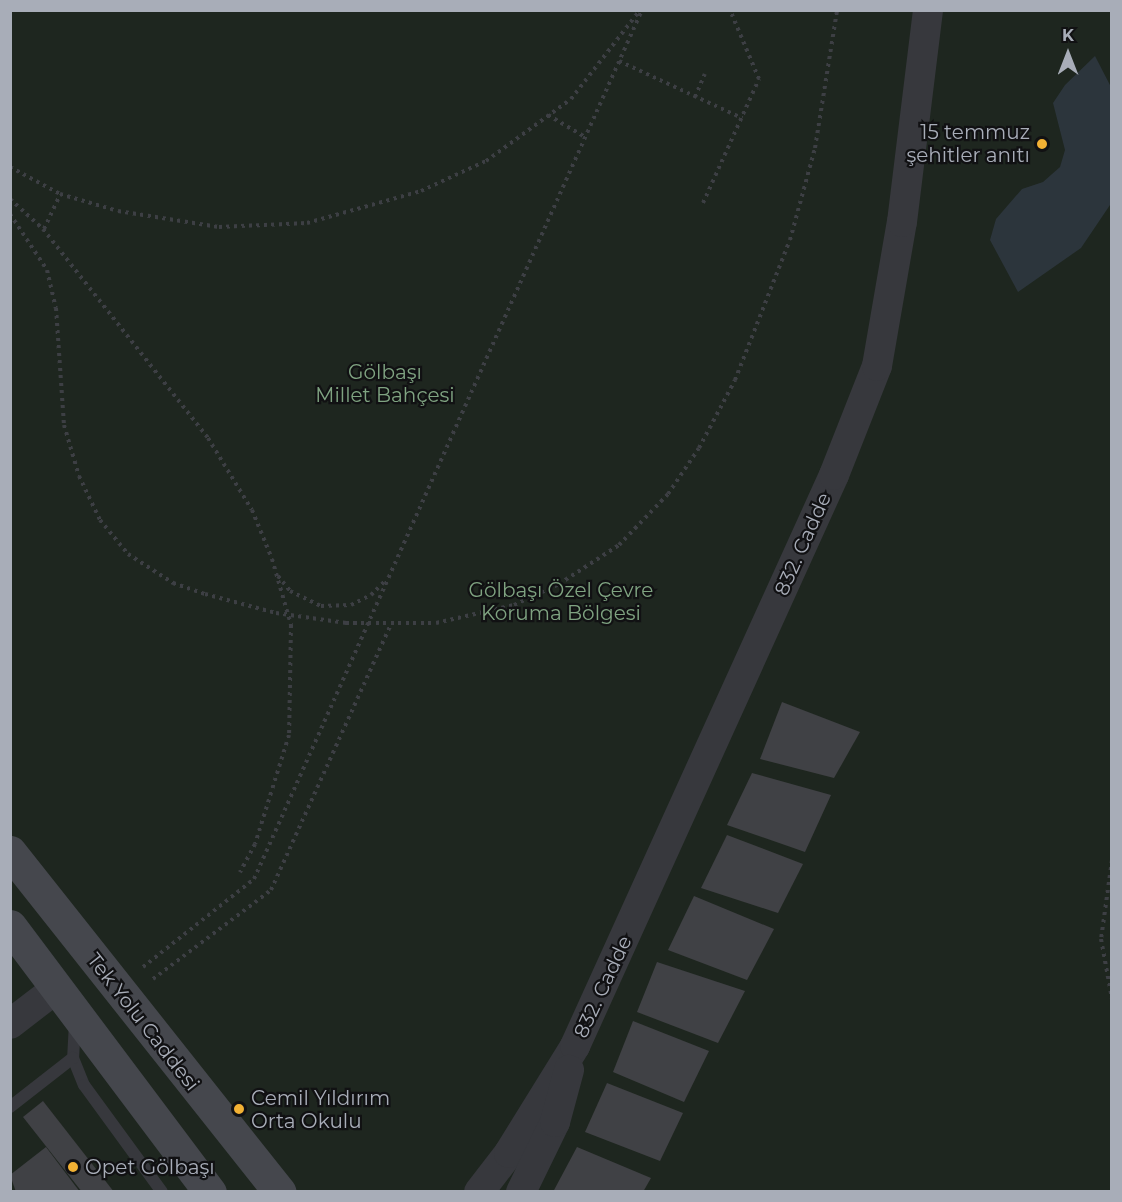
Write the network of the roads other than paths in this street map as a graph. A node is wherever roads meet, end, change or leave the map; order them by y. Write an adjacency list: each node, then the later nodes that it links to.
1 (928, 10): 6 (street, 832. Cadde)
2 (10, 852): 11 (main road, Tek Yolu Caddesi)
3 (10, 926): 4 (main road)
4 (66, 1000): 5 (street); 7 (lane); 10 (main road)
5 (10, 1024)
6 (575, 1046): 12 (street, 832. Cadde); 13 (street, 832. Cadde)
7 (73, 1058): 8 (lane); 9 (lane)
8 (10, 1107)
9 (157, 1190)
10 (210, 1191)
11 (279, 1191)
12 (479, 1191)
13 (521, 1191)

